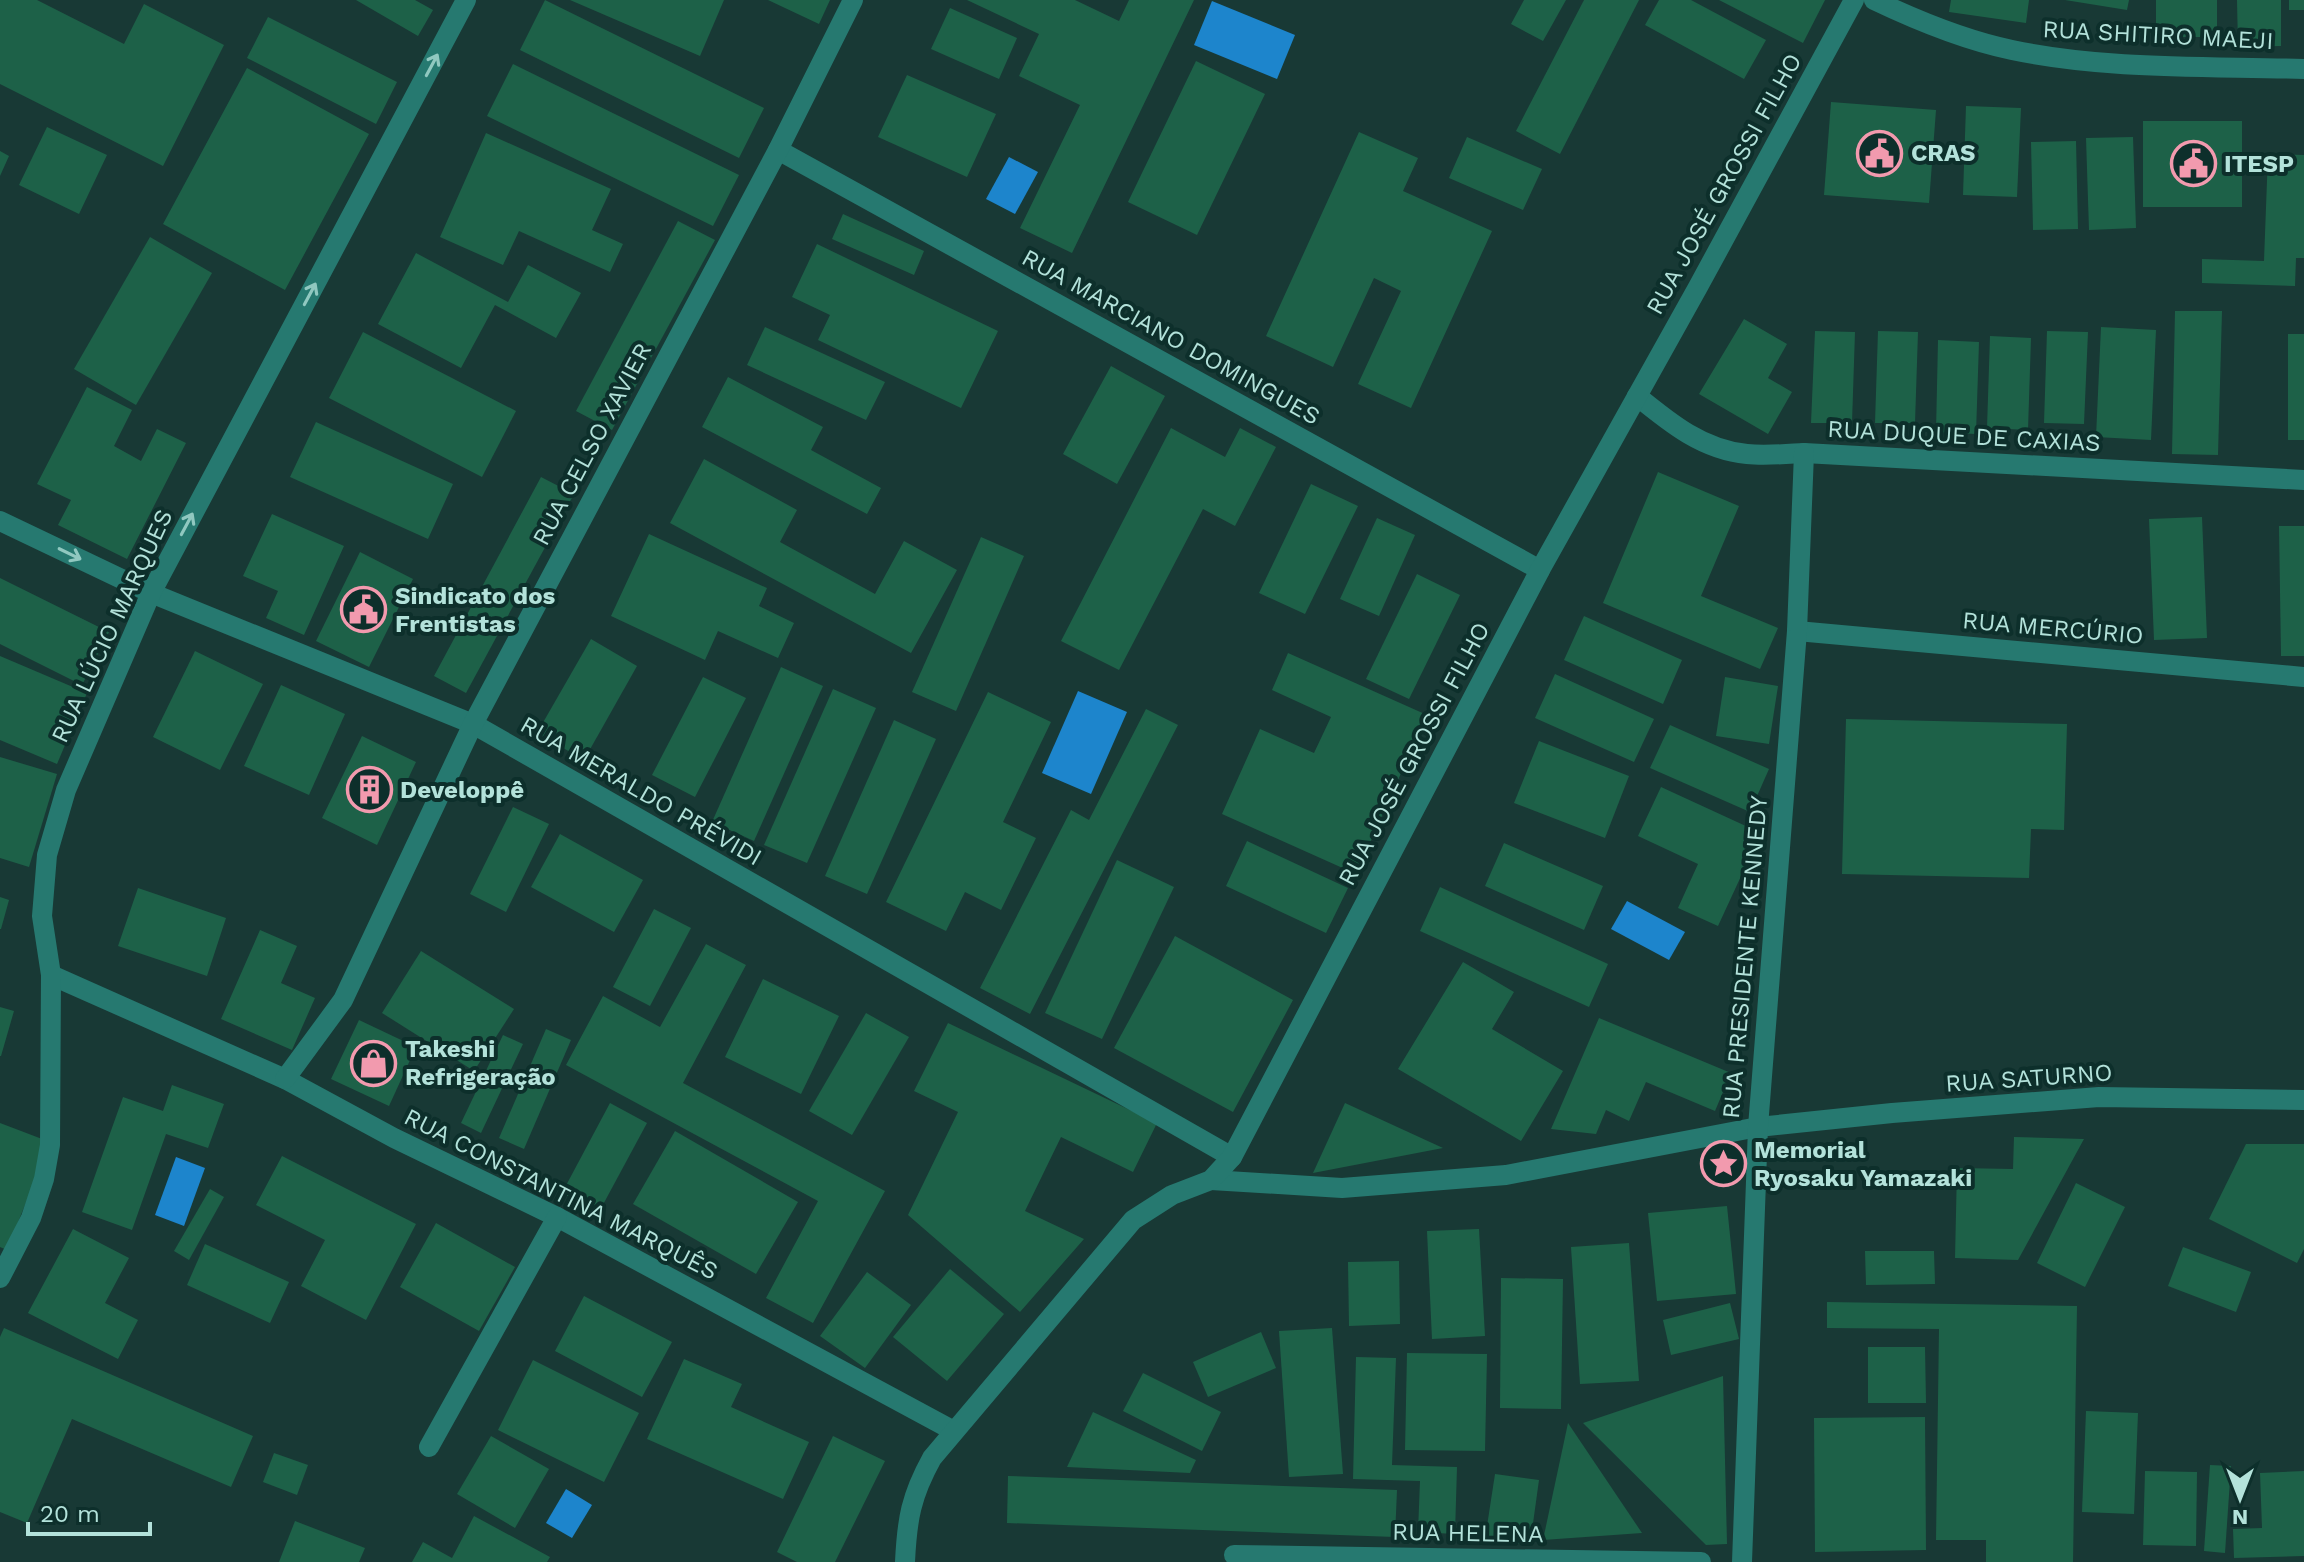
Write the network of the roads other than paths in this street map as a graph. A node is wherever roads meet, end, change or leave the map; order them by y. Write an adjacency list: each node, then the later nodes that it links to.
1 (466, 0): 12 (street, RUA LÚCIO MARQUES, one-way to 1)
2 (853, 0): 6 (street, RUA CELSO XAVIER)
3 (1854, 0): 7 (street, RUA JOSÉ GROSSI FILHO)
4 (1874, 0): 5 (street, RUA SHITIRO MAEJI)
5 (2304, 69)
6 (778, 150): 11 (street, RUA MARCIANO DOMINGUES); 15 (street, RUA CELSO XAVIER)
7 (1637, 396): 8 (street, RUA DUQUE DE CAXIAS); 11 (street, RUA JOSÉ GROSSI FILHO)
8 (1804, 453): 9 (street, RUA DUQUE DE CAXIAS); 13 (street, RUA PRESIDENTE KENNEDY)
9 (2304, 480)
10 (0, 521): 12 (street, RUA MERALDO PRÉVIDI, one-way to 12)
11 (1540, 570): 20 (street, RUA JOSÉ GROSSI FILHO)
12 (151, 593): 15 (street, RUA MERALDO PRÉVIDI); 16 (street, RUA LÚCIO MARQUES)
13 (1797, 631): 14 (street, RUA MERCÚRIO); 19 (street, RUA PRESIDENTE KENNEDY)
14 (2304, 677)
15 (473, 724): 17 (street, RUA CELSO XAVIER); 20 (street, RUA MERALDO PRÉVIDI)
16 (51, 975): 17 (street, RUA CONSTANTINA MARQUÊS); 23 (street, RUA LÚCIO MARQUES)
17 (285, 1079): 22 (street, RUA CONSTANTINA MARQUÊS)
18 (2304, 1100): 19 (street, RUA SATURNO)
19 (1758, 1127): 21 (street, RUA SATURNO); 29 (street, RUA PRESIDENTE KENNEDY)
20 (1232, 1157): 21 (street, RUA JOSÉ GROSSI FILHO)
21 (1211, 1180): 24 (street, RUA JOSÉ GROSSI FILHO)
22 (557, 1217): 24 (street, RUA CONSTANTINA MARQUÊS); 25 (street)
23 (0, 1278)
24 (954, 1431): 27 (street, RUA JOSÉ GROSSI FILHO)
25 (429, 1447)
26 (1234, 1555): 28 (street, RUA HELENA)
27 (905, 1562)
28 (1701, 1562)
29 (1742, 1562)

